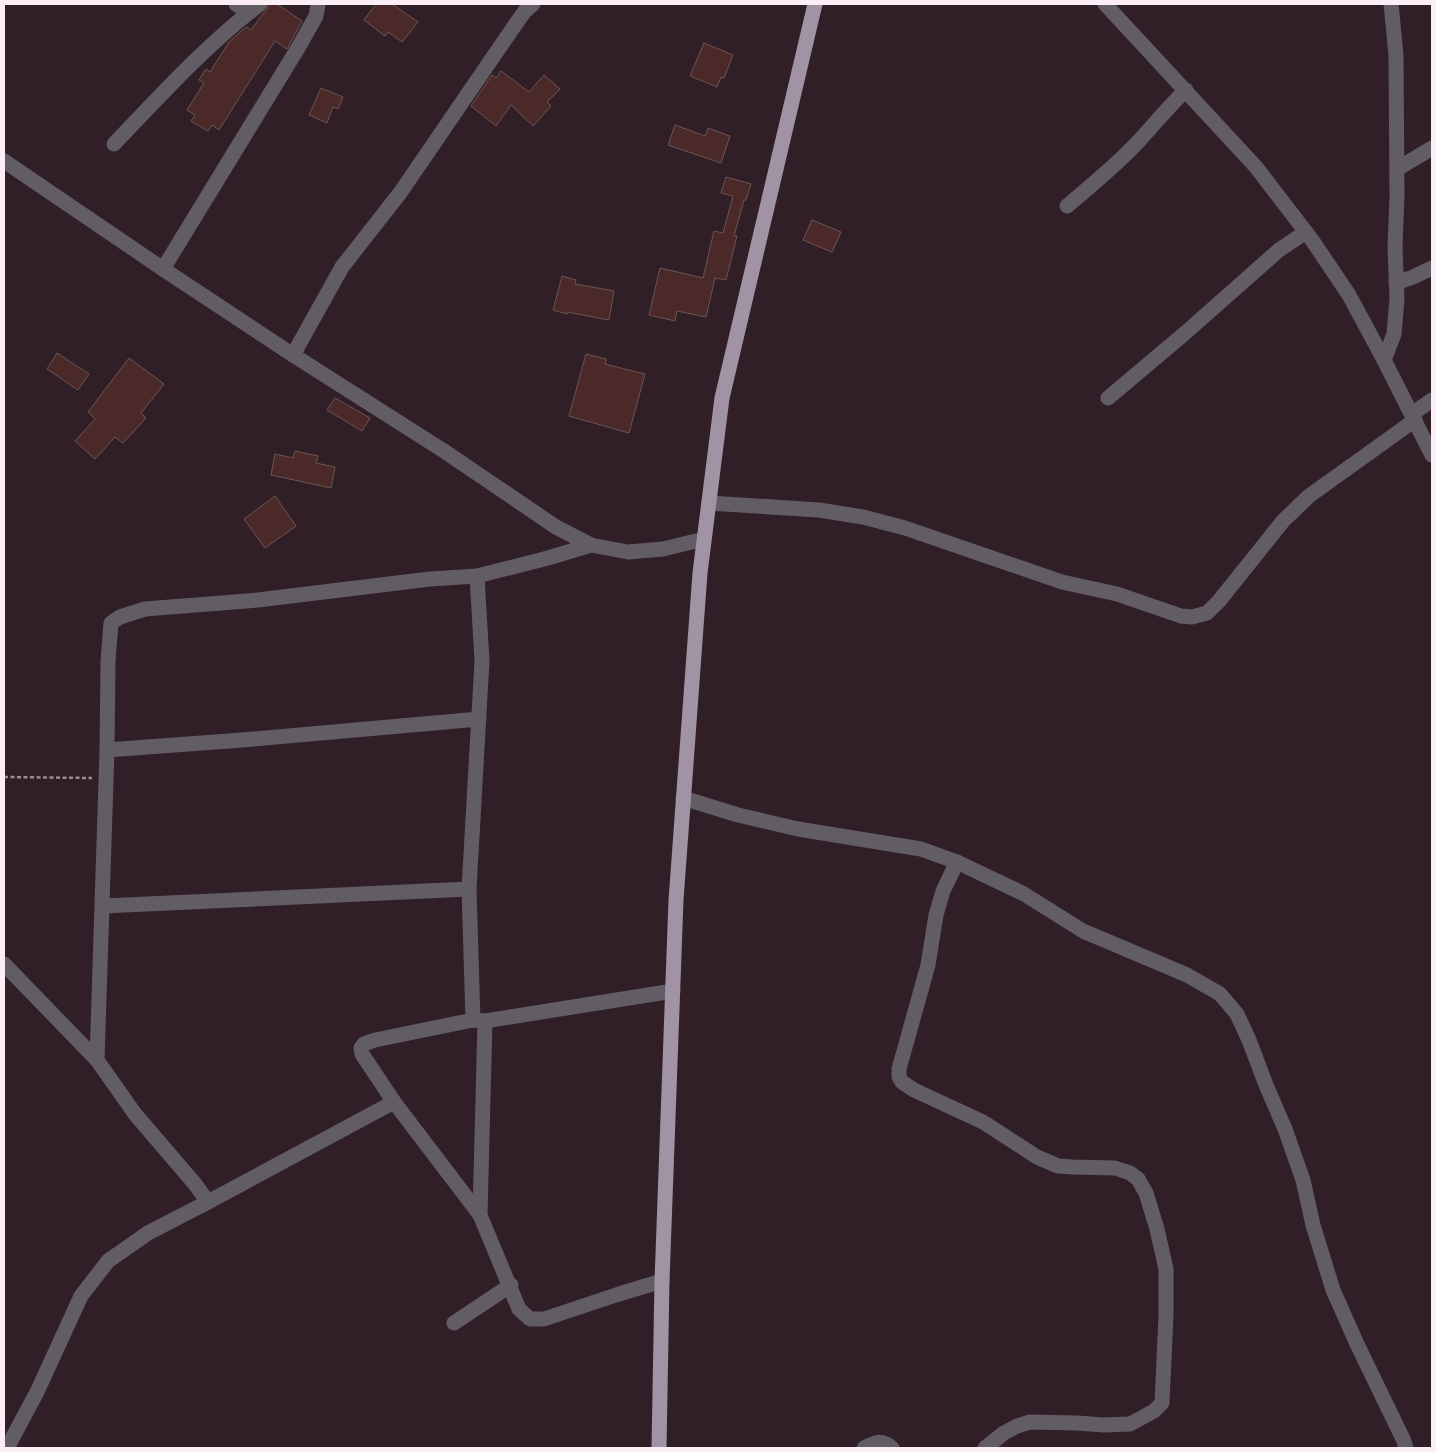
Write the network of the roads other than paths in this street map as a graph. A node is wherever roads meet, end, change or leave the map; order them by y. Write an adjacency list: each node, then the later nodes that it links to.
1 (318, 4): 15 (street)
2 (533, 4): 17 (street)
3 (816, 4): 23 (main road)
4 (1105, 4): 7 (street)
5 (1391, 4): 11 (street)
6 (248, 7): 8 (street)
7 (1186, 90): 12 (street); 13 (street)
8 (114, 144)
9 (1432, 148): 11 (street)
10 (4, 161): 15 (street)
11 (1398, 169): 16 (street)
12 (1067, 206)
13 (1306, 232): 18 (street); 19 (street)
14 (1432, 268): 16 (street)
15 (163, 269): 17 (street)
16 (1396, 283): 18 (street)
17 (293, 355): 25 (street)
18 (1384, 360): 21 (street)
19 (1108, 398)
20 (1432, 400): 21 (street)
21 (1414, 417): 22 (street); 23 (street)
22 (1432, 455)
23 (709, 503): 24 (main road)
24 (704, 539): 25 (street); 29 (main road)
25 (591, 545): 26 (street)
26 (477, 576): 27 (street); 28 (street)
27 (479, 719): 28 (street); 31 (street)
28 (108, 750): 32 (street)
29 (683, 798): 30 (street); 34 (main road)
30 (957, 862): 47 (street); 48 (street)
31 (469, 889): 32 (street); 35 (street)
32 (103, 906): 36 (street)
33 (4, 964): 36 (street)
34 (672, 991): 35 (street); 40 (main road)
35 (479, 1021): 37 (street); 39 (street)
36 (96, 1060): 38 (street)
37 (394, 1102): 38 (street); 39 (street)
38 (208, 1202): 43 (street)
39 (480, 1215): 41 (street)
40 (662, 1281): 41 (street); 44 (main road)
41 (511, 1285): 42 (street)
42 (454, 1323)
43 (7, 1448)
44 (658, 1448)
45 (864, 1448): 46 (street)
46 (892, 1448)
47 (985, 1448)
48 (1406, 1448)

